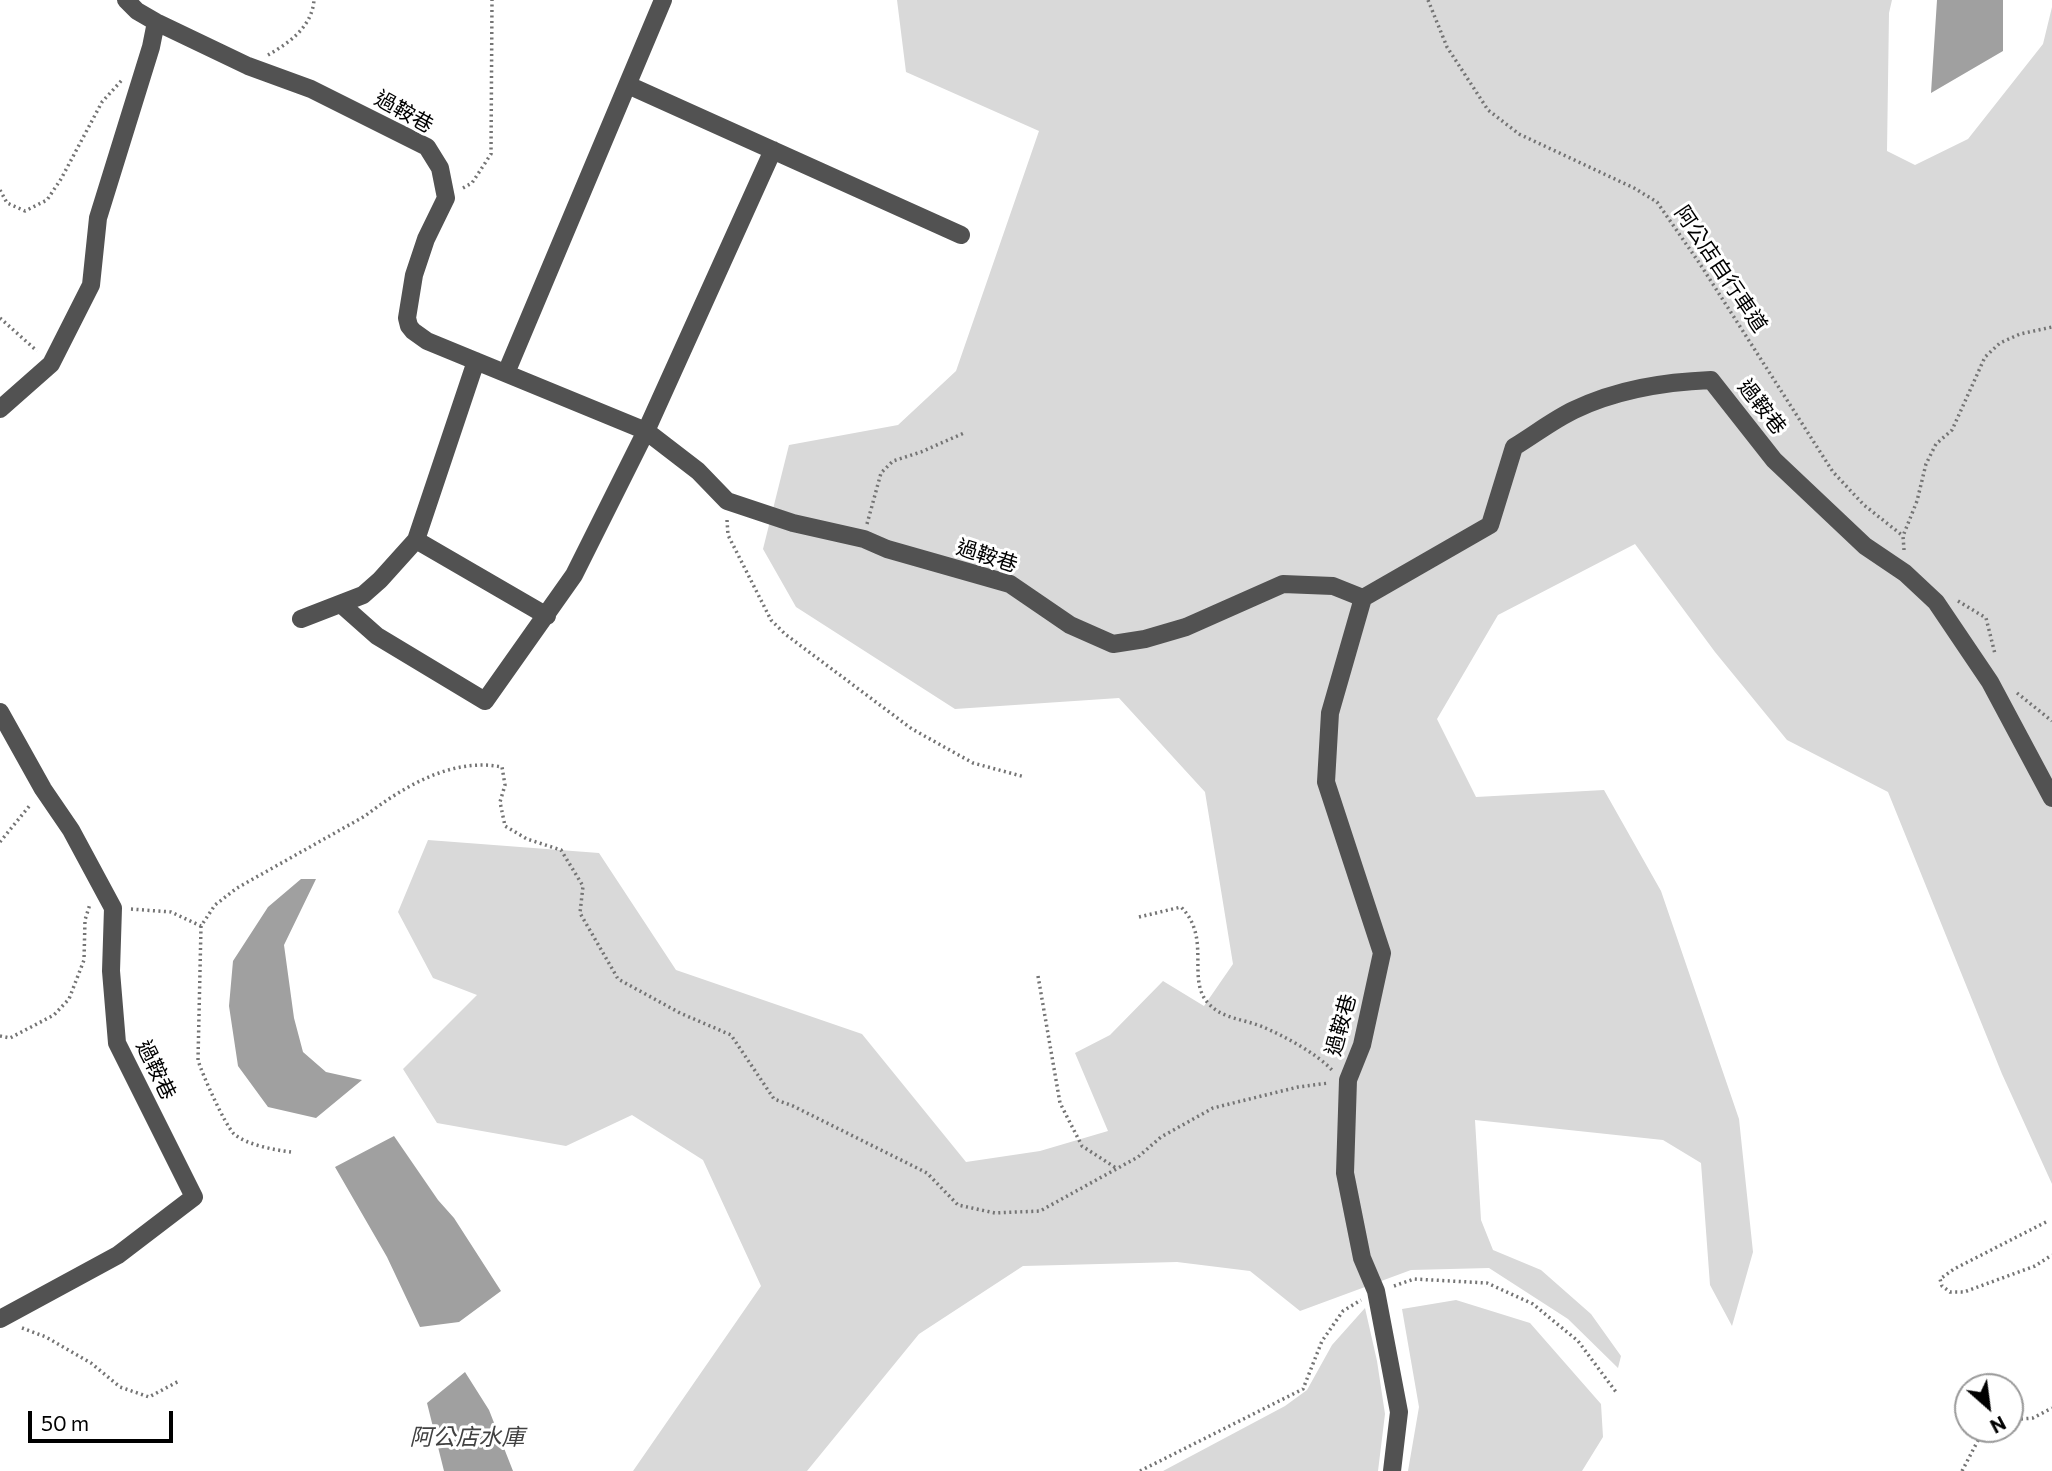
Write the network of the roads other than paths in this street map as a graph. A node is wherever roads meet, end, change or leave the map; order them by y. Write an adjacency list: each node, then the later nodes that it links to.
1 (126, 0): 3 (lane, 過鞍巷)
2 (663, 0): 4 (lane)
3 (156, 22): 7 (lane, 過鞍巷); 9 (lane)
4 (628, 85): 5 (lane); 8 (lane)
5 (773, 150): 6 (lane); 10 (lane)
6 (961, 235)
7 (476, 361): 8 (lane, 過鞍巷); 11 (lane)
8 (506, 373): 10 (lane, 過鞍巷)
9 (0, 409)
10 (646, 431): 12 (lane, 過鞍巷); 14 (lane)
11 (416, 540): 13 (lane); 14 (lane)
12 (1363, 598): 17 (lane, 過鞍巷); 19 (lane, 過鞍巷)
13 (342, 604): 14 (lane); 15 (lane)
14 (547, 616)
15 (301, 619)
16 (0, 712): 18 (lane, 過鞍巷)
17 (2052, 799)
18 (0, 1319)
19 (1392, 1471)

